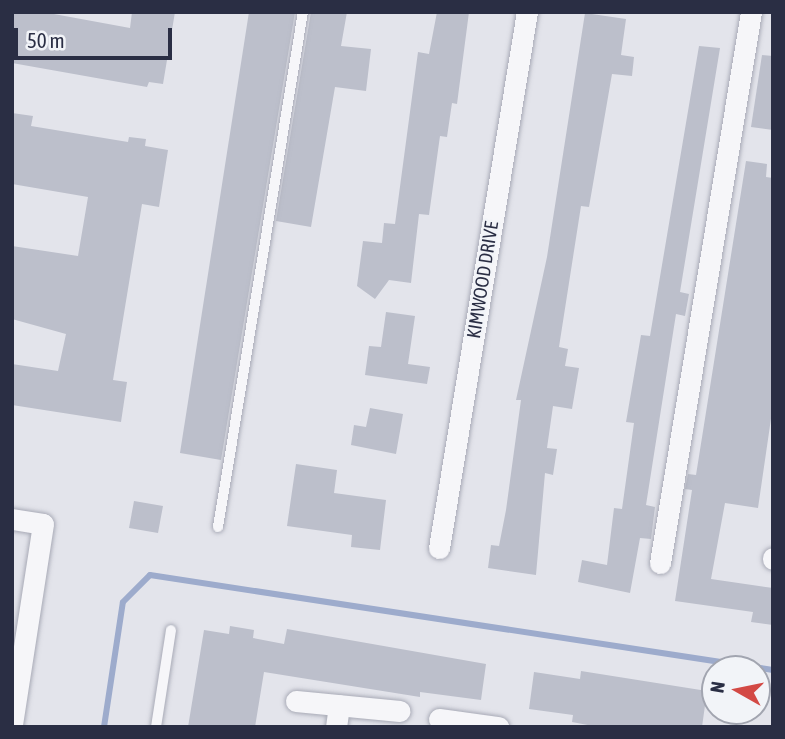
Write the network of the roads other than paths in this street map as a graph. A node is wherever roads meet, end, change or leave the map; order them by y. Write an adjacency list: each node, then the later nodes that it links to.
1 (303, 12): 5 (lane)
2 (527, 12): 6 (street, KIMWOOD DRIVE)
3 (751, 12): 7 (street)
4 (12, 519): 13 (street)
5 (218, 527)
6 (439, 548)
7 (660, 563)
8 (171, 630): 15 (lane)
9 (296, 701): 10 (street)
10 (339, 705): 11 (street); 16 (street)
11 (400, 711)
12 (439, 719): 14 (street)
13 (12, 725)
14 (492, 726)
15 (156, 727)
16 (336, 727)

